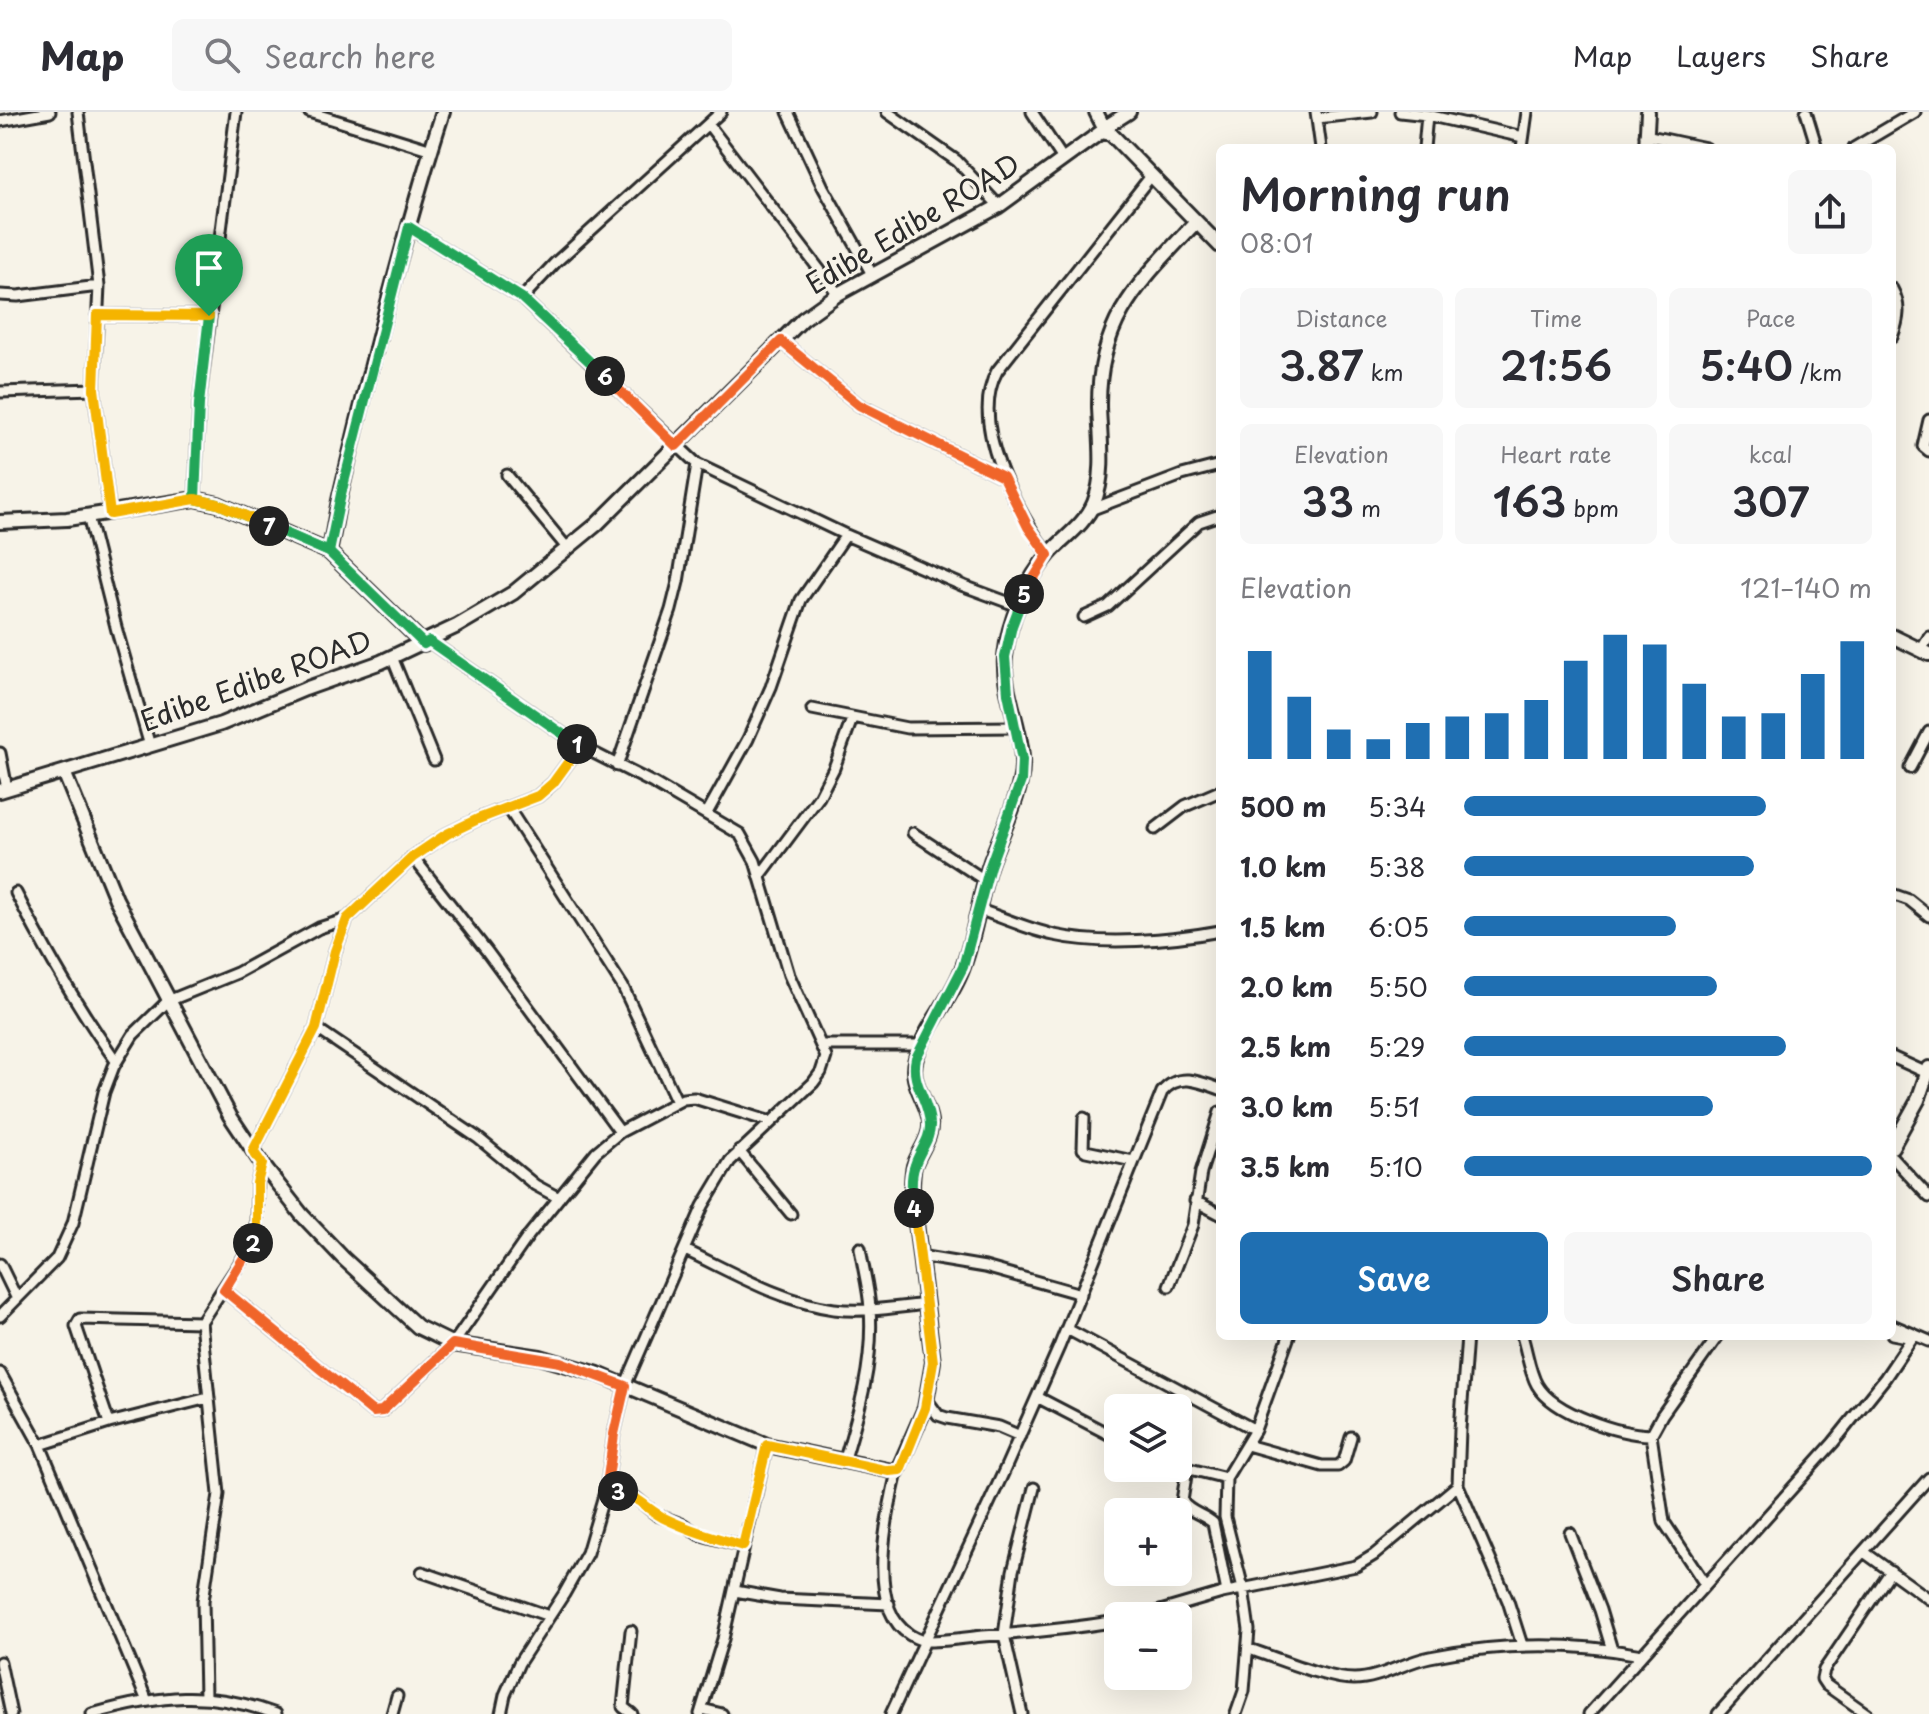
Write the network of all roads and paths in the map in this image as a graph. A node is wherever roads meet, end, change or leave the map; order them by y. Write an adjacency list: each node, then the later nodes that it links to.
1 (50, 112): 20 (street)
2 (78, 112): 39 (street)
3 (236, 112): 45 (street)
4 (309, 112): 31 (street)
5 (443, 112): 31 (street)
6 (721, 112): 21 (street)
7 (788, 112): 38 (street)
8 (887, 112): 34 (street)
9 (1032, 112): 32 (street)
10 (1096, 112): 22 (street)
11 (1129, 112): 22 (street, Edibe Edibe ROAD)
12 (1372, 112): 18 (street)
13 (1400, 112): 19 (street)
14 (1527, 112): 23 (street)
15 (1648, 112): 24 (street)
16 (1806, 112): 29 (street)
17 (1915, 112): 30 (street)
18 (1316, 115): 25 (street)
19 (1427, 115): 23 (street); 26 (street)
20 (0, 121)
21 (708, 124): 40 (street); 43 (street)
22 (1105, 130): 32 (street, Edibe Edibe ROAD); 33 (street)
23 (1523, 137): 27 (street)
24 (1646, 142): 28 (street)
25 (1320, 144)
26 (1424, 144)
27 (1522, 144)
28 (1666, 144)
29 (1816, 144)
30 (1861, 144)
31 (432, 150): 36 (street)
32 (1063, 159): 34 (street, Edibe Edibe ROAD)
33 (1151, 176): 35 (street); 56 (street)
34 (999, 206): 38 (street, Edibe Edibe ROAD)
35 (1196, 222): 37 (street); 58 (street)
36 (409, 227): 43 (street); 65 (street)
37 (1216, 242)
38 (873, 276): 40 (street, Edibe Edibe ROAD)
39 (99, 286): 41 (street); 44 (street)
40 (838, 294): 47 (street, Edibe Edibe ROAD)
41 (0, 295)
42 (1896, 296): 46 (street)
43 (522, 298): 51 (street)
44 (97, 315): 45 (street); 48 (street)
45 (209, 316): 57 (street)
46 (1896, 322)
47 (781, 341): 51 (street, Edibe Edibe ROAD); 56 (street)
48 (94, 389): 49 (street); 59 (street)
49 (0, 392)
50 (1929, 420): 52 (street)
51 (676, 446): 53 (street); 64 (street, Edibe Edibe ROAD)
52 (1929, 451)
53 (697, 464): 63 (street); 82 (street)
54 (1216, 466): 58 (street)
55 (507, 475): 64 (street)
56 (1003, 477): 66 (street)
57 (195, 499): 59 (street); 65 (street)
58 (1090, 510): 66 (street)
59 (110, 514): 60 (street)
60 (88, 516): 62 (street); 78 (street)
61 (1216, 516): 68 (street)
62 (0, 522)
63 (846, 535): 67 (street); 88 (street)
64 (568, 549): 71 (street, Edibe Edibe ROAD)
65 (329, 552): 71 (street)
66 (1048, 555): 67 (street)
67 (1018, 606): 76 (street)
68 (1084, 617)
69 (1929, 637): 72 (street)
70 (1896, 638): 72 (street)
71 (426, 642): 73 (street, Edibe Edibe ROAD); 79 (street)
72 (1925, 652)
73 (392, 657): 78 (street, Edibe Edibe ROAD); 81 (street)
74 (812, 709): 75 (street)
75 (852, 719): 76 (street); 92 (street)
76 (1016, 727): 93 (street)
77 (1929, 732): 83 (street)
78 (150, 746): 84 (street, Edibe Edibe ROAD)
79 (580, 746): 82 (street); 87 (street)
80 (0, 753): 85 (street)
81 (434, 760)
82 (617, 766): 88 (street)
83 (1910, 768)
84 (64, 772): 85 (street, Edibe Edibe ROAD); 100 (street)
85 (4, 790)
86 (1216, 793): 89 (street)
87 (509, 809): 91 (street); 108 (street)
88 (707, 813): 92 (street)
89 (1155, 829)
90 (913, 833): 93 (street)
91 (413, 857): 98 (street); 112 (street)
92 (760, 876): 102 (street)
93 (986, 881): 96 (street)
94 (16, 893): 105 (street)
95 (1896, 895): 97 (street)
96 (978, 909): 99 (street); 103 (street)
97 (1929, 916)
98 (347, 919): 100 (street); 101 (street)
99 (1216, 931)
100 (168, 1001): 105 (street); 114 (street)
101 (316, 1028): 114 (street); 120 (street)
102 (821, 1045): 103 (street); 110 (street)
103 (921, 1045): 126 (street)
104 (1896, 1059): 106 (street)
105 (116, 1061): 131 (street)
106 (1928, 1071): 113 (street)
107 (1216, 1088): 116 (street)
108 (677, 1102): 110 (street); 112 (street)
109 (1084, 1118): 116 (street)
110 (771, 1122): 115 (street)
111 (1216, 1125): 121 (street)
112 (620, 1132): 120 (street)
113 (1896, 1140)
114 (253, 1151): 118 (street)
115 (739, 1151): 123 (street); 125 (street)
116 (1133, 1161): 130 (street)
117 (1896, 1161): 119 (street)
118 (262, 1164): 129 (street); 145 (street)
119 (1929, 1197)
120 (559, 1198): 145 (street)
121 (1195, 1201): 122 (street); 128 (street)
122 (1216, 1212)
123 (791, 1214)
124 (860, 1248): 133 (street)
125 (685, 1250): 133 (street); 147 (street)
126 (919, 1256): 130 (street); 132 (street)
127 (0, 1264): 131 (street)
128 (1169, 1286)
129 (224, 1290): 135 (street); 145 (street)
130 (1081, 1294): 137 (street)
131 (17, 1299): 134 (street)
132 (927, 1304): 133 (street); 150 (street)
133 (871, 1309): 160 (street)
134 (0, 1316)
135 (201, 1322): 149 (street); 151 (street)
136 (1896, 1327): 144 (street)
137 (1067, 1329): 148 (street); 152 (street)
138 (1896, 1335): 139 (street)
139 (1912, 1338): 144 (street); 174 (street)
140 (1288, 1340): 152 (street)
141 (1467, 1340): 167 (street)
142 (1523, 1340): 154 (street)
143 (1715, 1340): 154 (street)
144 (1926, 1340)
145 (453, 1344): 147 (street)
146 (0, 1373): 157 (street)
147 (625, 1386): 158 (street); 166 (street)
148 (1037, 1397): 153 (street); 155 (street)
149 (208, 1398): 151 (street); 192 (street)
150 (927, 1400): 155 (street); 162 (street)
151 (109, 1423): 157 (street)
152 (1255, 1430): 159 (street)
153 (1104, 1432)
154 (1651, 1435): 174 (street)
155 (1020, 1436): 185 (street)
156 (1351, 1437): 159 (street)
157 (40, 1445): 193 (street)
158 (767, 1445): 160 (street); 170 (street)
159 (1247, 1445): 163 (street)
160 (844, 1462): 162 (street)
161 (1192, 1470): 163 (street)
162 (897, 1472): 180 (street)
163 (1226, 1478): 175 (street)
164 (1929, 1478): 171 (street)
165 (1182, 1482): 177 (street)
166 (607, 1485): 170 (street); 181 (street)
167 (1458, 1485): 175 (street); 186 (street)
168 (1034, 1488): 184 (street)
169 (1570, 1533): 188 (street)
170 (743, 1546): 176 (street)
171 (1864, 1552): 172 (street); 206 (street)
172 (1891, 1571): 178 (street); 207 (street)
173 (422, 1572): 181 (street)
174 (1705, 1584): 189 (street)
175 (1243, 1588): 177 (street); 187 (street)
176 (735, 1591): 180 (street); 194 (street)
177 (1227, 1592): 179 (street)
178 (1929, 1599)
179 (1192, 1602)
180 (889, 1604): 185 (street)
181 (549, 1616): 199 (street)
182 (1104, 1623): 184 (street)
183 (631, 1631): 200 (street)
184 (1004, 1635): 185 (street); 203 (street)
185 (924, 1641): 202 (street)
186 (1522, 1645): 187 (street); 188 (street)
187 (1249, 1649): 204 (street)
188 (1612, 1650): 189 (street)
189 (1642, 1655): 205 (street)
190 (0, 1662): 195 (street)
191 (397, 1696): 198 (street)
192 (205, 1697): 193 (street); 197 (street)
193 (147, 1701): 196 (street)
194 (701, 1711): 201 (street)
195 (11, 1714)
196 (92, 1714)
197 (276, 1714)
198 (392, 1714)
199 (501, 1714)
200 (632, 1714)
201 (722, 1714)
202 (891, 1714)
203 (1022, 1714)
204 (1236, 1714)
205 (1589, 1714)
206 (1718, 1714)
207 (1867, 1714)

